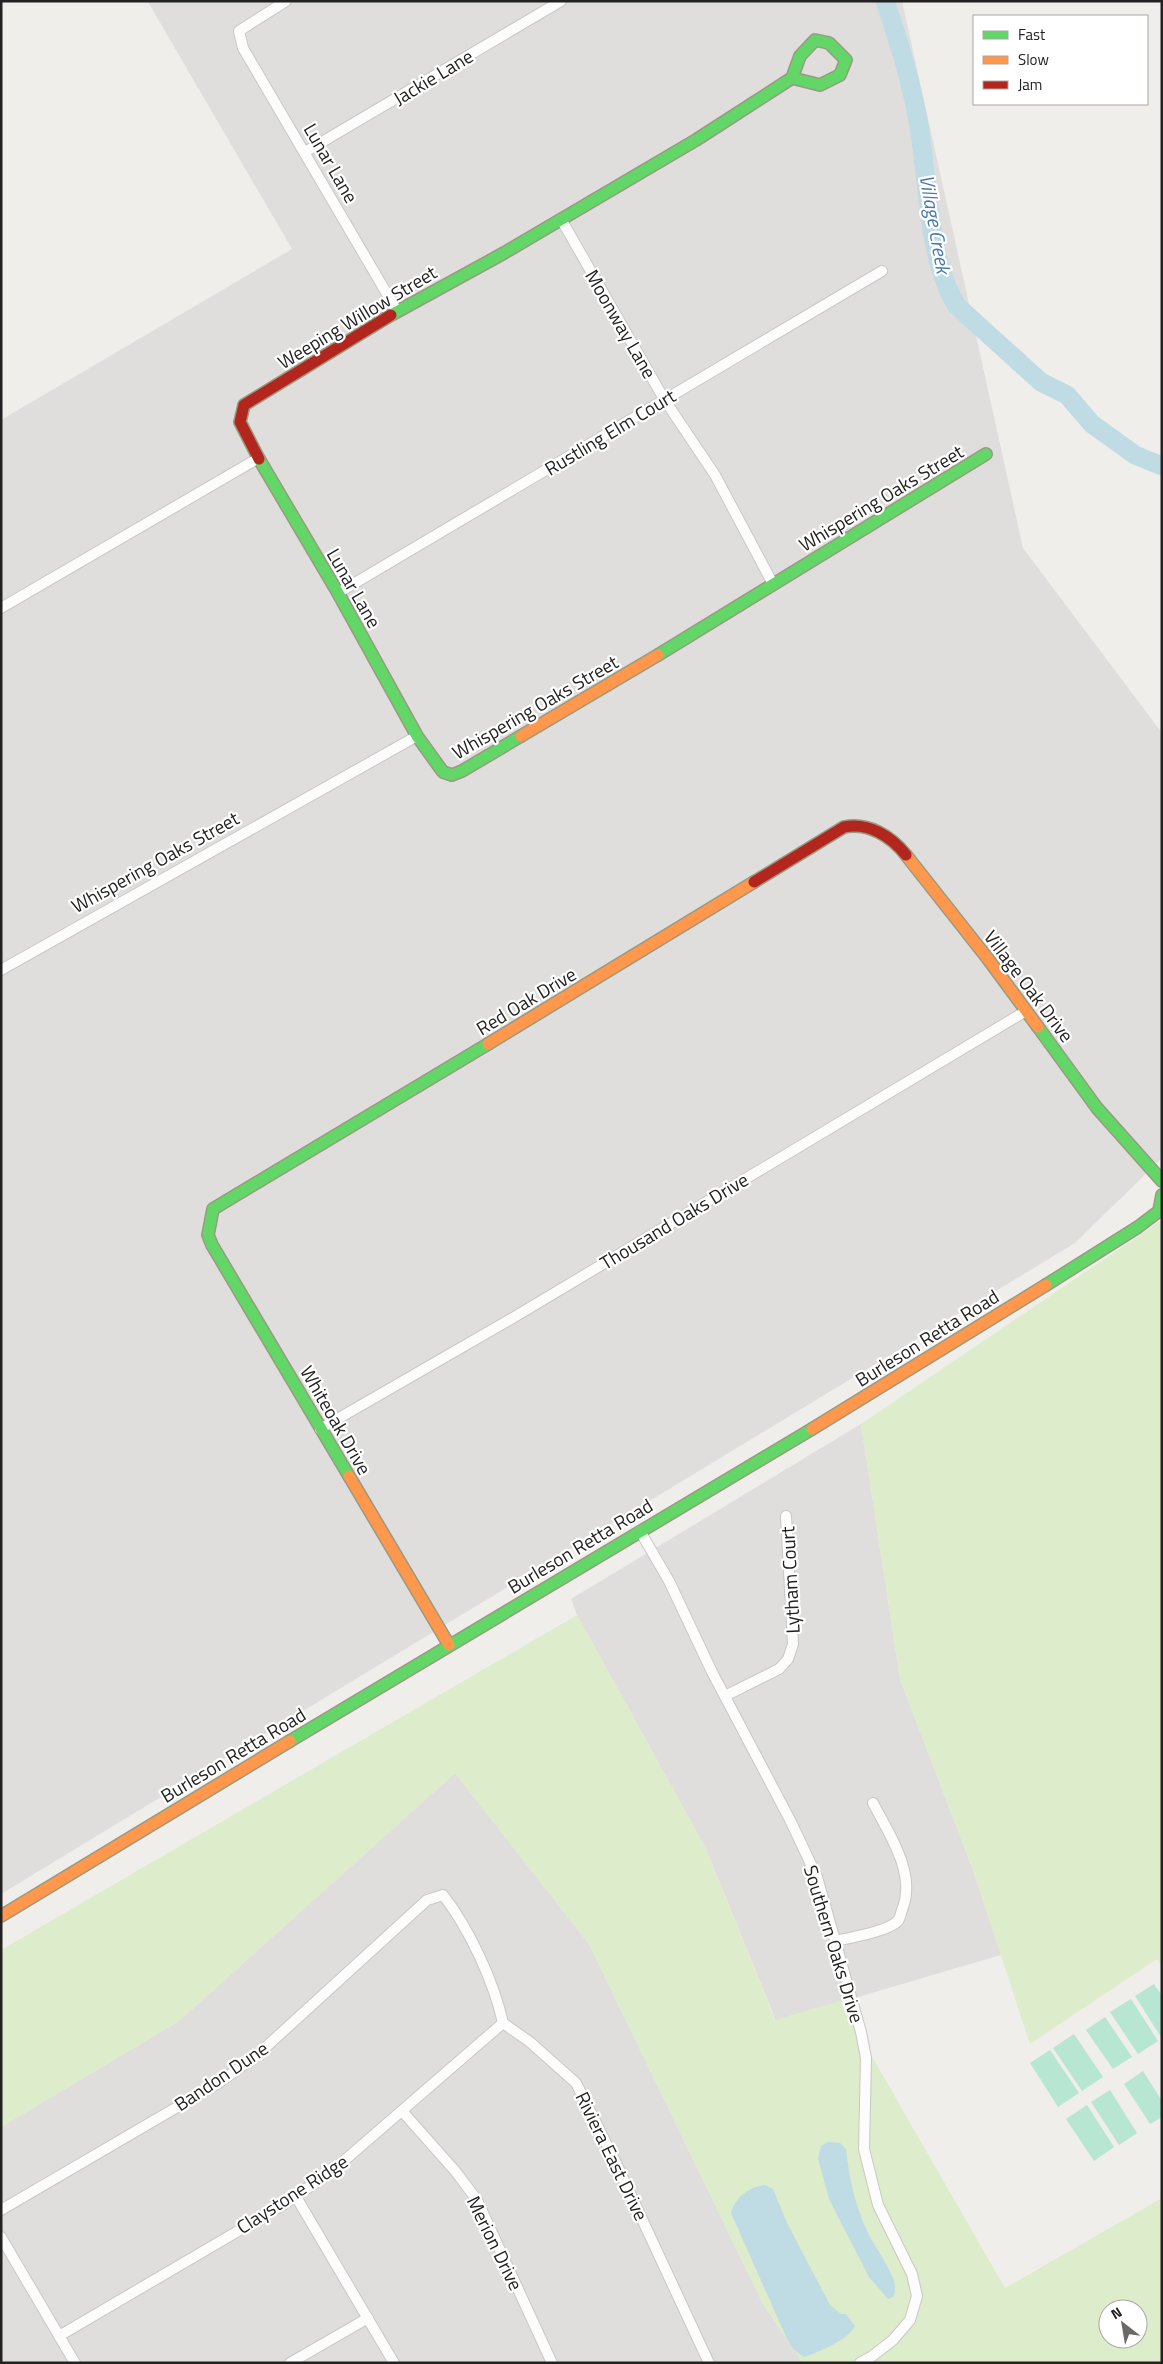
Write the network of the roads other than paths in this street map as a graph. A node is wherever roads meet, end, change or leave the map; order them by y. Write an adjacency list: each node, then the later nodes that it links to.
1 (286, 1): 4 (street, Lunar Lane)
2 (561, 1): 4 (street, Jackie Lane)
3 (792, 78): 3 (street); 5 (street, Weeping Willow Street)
4 (305, 152): 7 (street, Lunar Lane)
5 (561, 219): 7 (street, Weeping Willow Street); 8 (street, Moonway Lane)
6 (882, 271): 8 (street, Rustling Elm Court)
7 (397, 311): 10 (street, Weeping Willow Street)
8 (664, 399): 11 (street, Moonway Lane); 12 (street, Rustling Elm Court)
9 (986, 454): 11 (street, Whispering Oaks Street)
10 (257, 459): 12 (street, Lunar Lane); 13 (street)
11 (774, 584): 14 (street, Whispering Oaks Street)
12 (338, 593): 14 (street, Lunar Lane)
13 (1, 608)
14 (417, 736): 16 (street, Whispering Oaks Street)
15 (858, 824): 17 (street, Village Oak Drive); 20 (street, Red Oak Drive)
16 (1, 970)
17 (1026, 1011): 18 (street, Village Oak Drive); 21 (street, Thousand Oaks Drive)
18 (1162, 1181)
19 (1162, 1195): 23 (street, Burleson Retta Road)
20 (213, 1209): 21 (street, Whiteoak Drive)
21 (320, 1429): 24 (street, Whiteoak Drive)
22 (786, 1516): 25 (street, Lytham Court)
23 (640, 1531): 24 (street, Burleson Retta Road); 25 (street, Southern Oaks Drive)
24 (449, 1644): 27 (street, Burleson Retta Road)
25 (725, 1696): 28 (street, Southern Oaks Drive)
26 (873, 1803): 28 (street)
27 (1, 1916)
28 (836, 1941): 41 (street, Southern Oaks Drive)
29 (503, 2023): 30 (street, Claystone Ridge); 32 (street, Bandon Dune); 40 (street, Riviera East Drive)
30 (402, 2111): 31 (street, Claystone Ridge); 39 (street, Merion Drive)
31 (295, 2195): 34 (street); 35 (street, Claystone Ridge)
32 (1, 2210)
33 (1, 2237): 35 (street)
34 (368, 2318): 37 (street); 38 (street)
35 (59, 2336): 36 (street)
36 (75, 2363)
37 (290, 2363)
38 (394, 2363)
39 (552, 2363)
40 (710, 2363)
41 (860, 2363)

